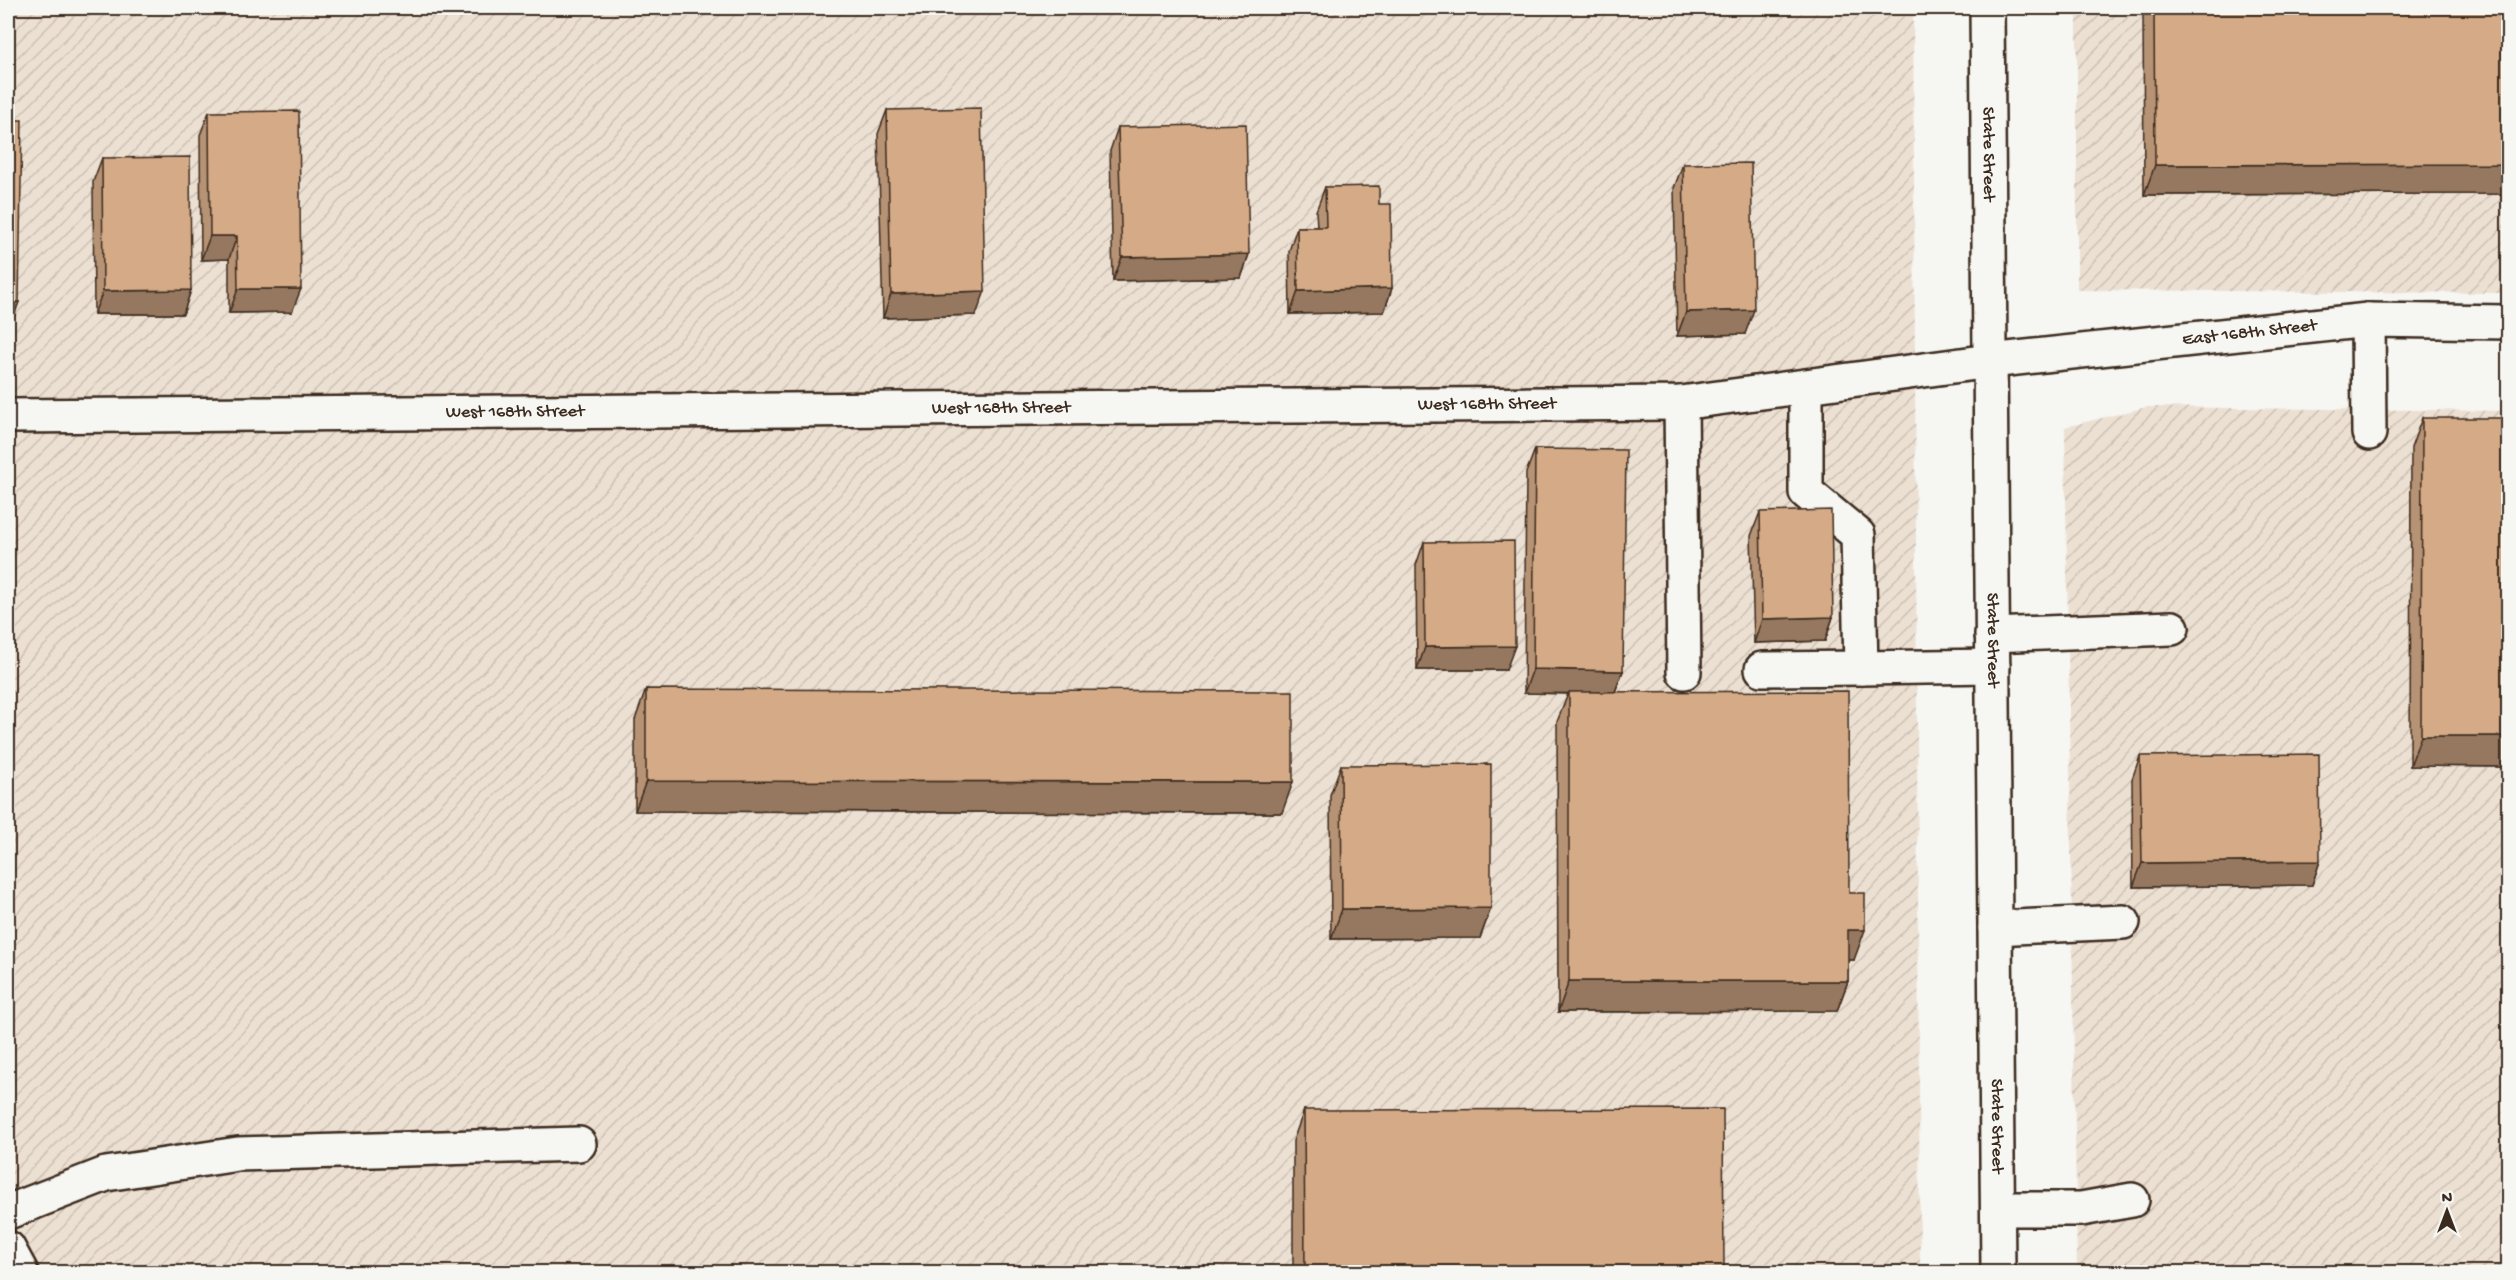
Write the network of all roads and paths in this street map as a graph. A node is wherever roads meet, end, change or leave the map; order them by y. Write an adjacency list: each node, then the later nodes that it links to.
1 (1987, 8): 4 (street, State Street)
2 (2368, 320): 3 (street, East 168th Street); 4 (street, East 168th Street); 8 (street)
3 (2508, 322)
4 (1990, 361): 5 (street, West 168th Street); 10 (street, State Street)
5 (1806, 388): 6 (street, West 168th Street); 11 (street)
6 (1681, 403): 7 (street, West 168th Street); 13 (street)
7 (8, 416)
8 (2369, 433)
9 (2172, 628): 10 (street)
10 (1993, 651): 11 (street); 15 (street, State Street)
11 (1861, 668): 12 (street)
12 (1762, 669)
13 (1684, 672)
14 (2123, 922): 15 (street)
15 (1995, 928): 18 (street, State Street)
16 (579, 1144): 19 (street)
17 (2132, 1200): 18 (street)
18 (1998, 1209): 22 (street, State Street)
19 (8, 1212)
20 (8, 1248): 21 (street)
21 (21, 1272)
22 (1998, 1272)

